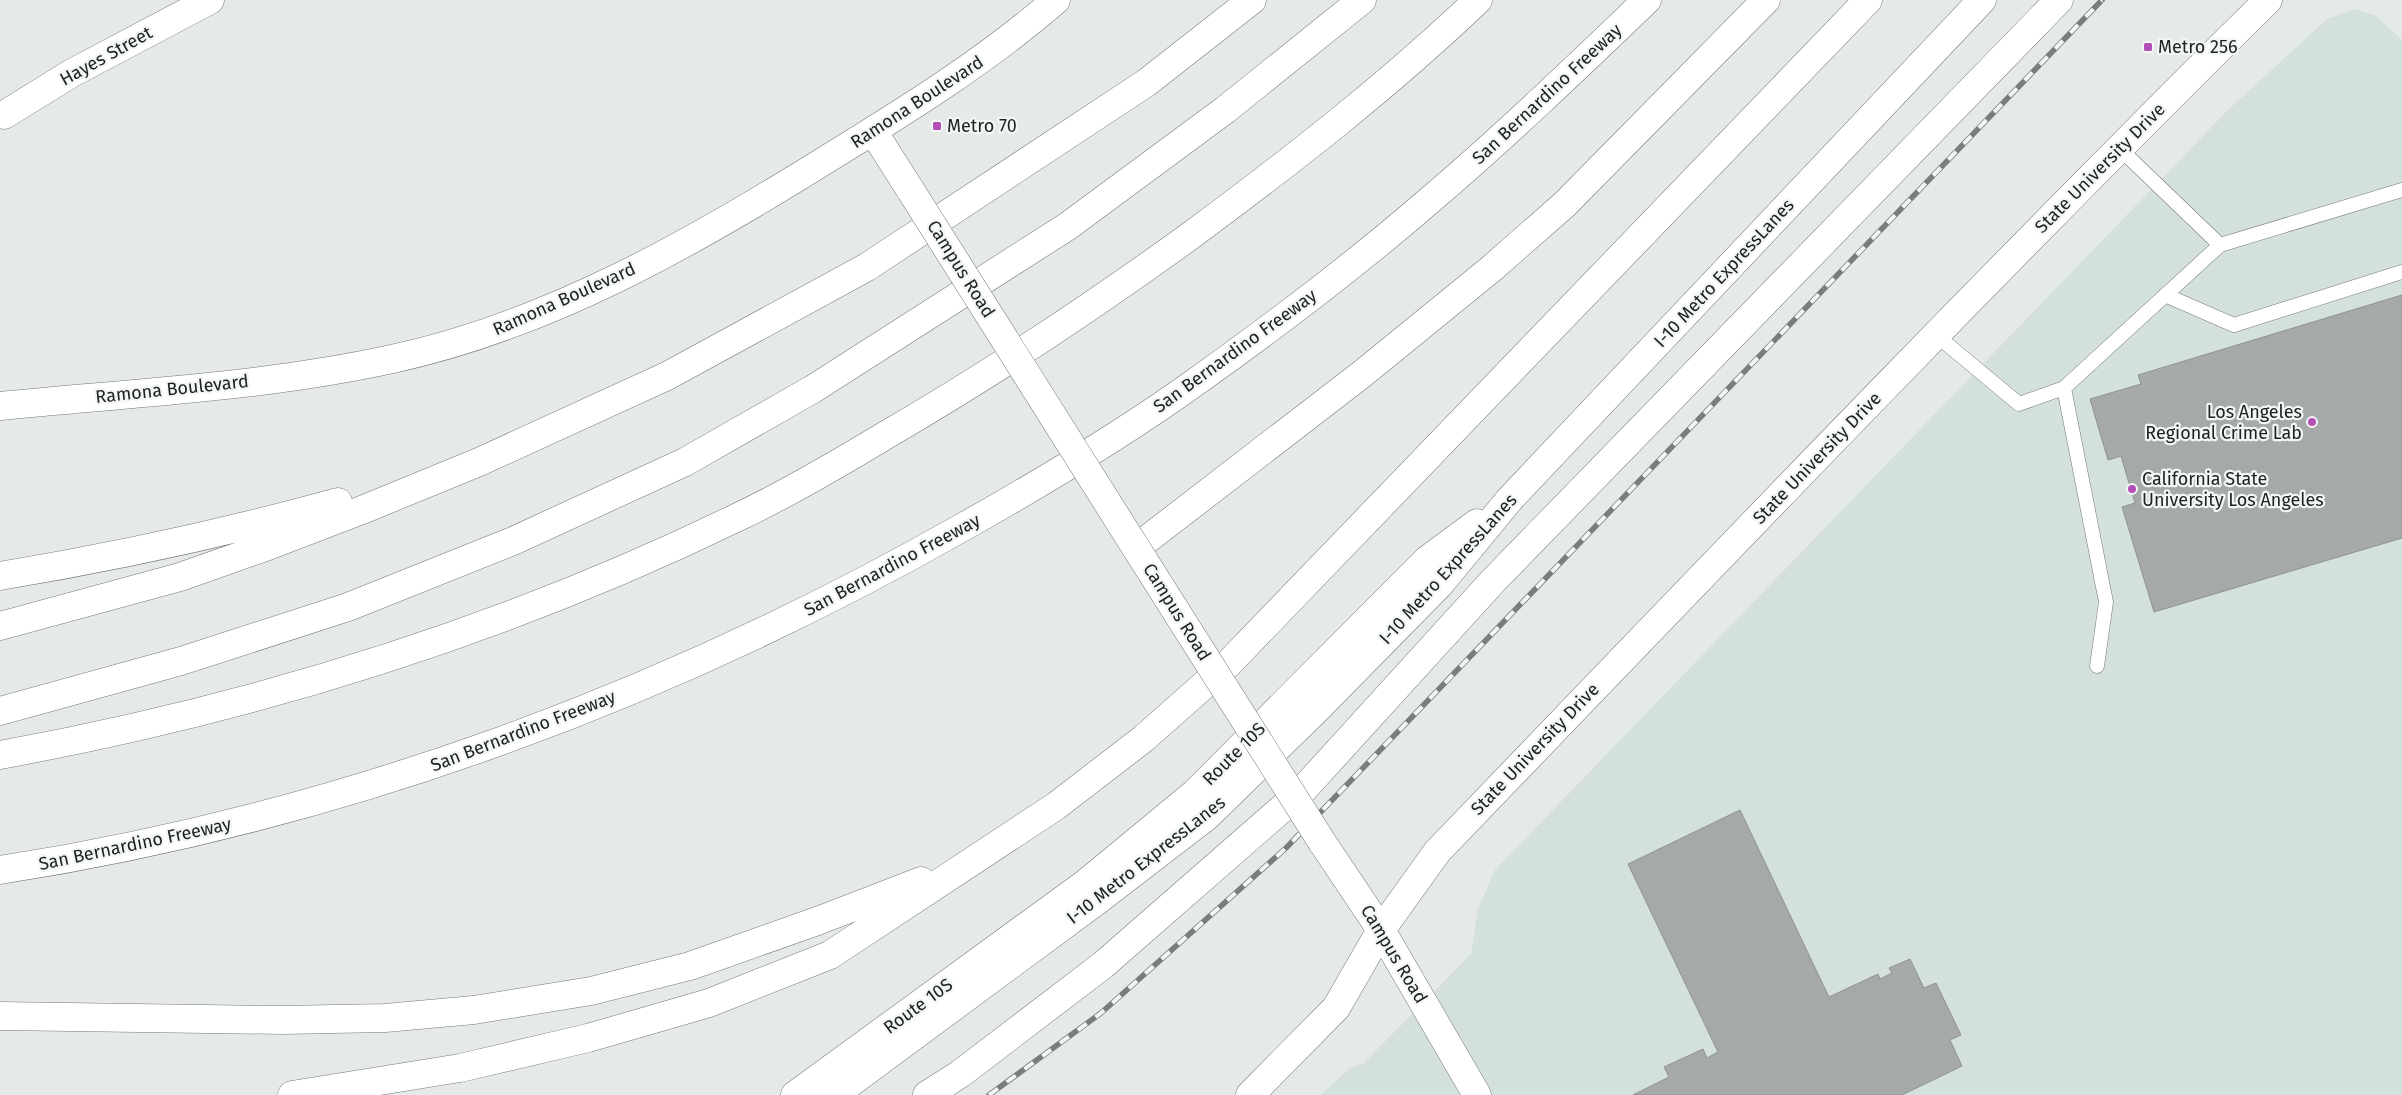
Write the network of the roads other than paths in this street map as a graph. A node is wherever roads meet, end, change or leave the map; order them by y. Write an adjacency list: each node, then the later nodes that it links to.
1 (210, 0): 12 (main road, Hayes Street)
2 (1056, 0): 13 (main road, Ramona Boulevard)
3 (1252, 0): 22 (main road)
4 (1478, 0): 28 (main road)
5 (1647, 0): 30 (main road, San Bernardino Freeway)
6 (1766, 0): 23 (main road)
7 (1868, 0): 29 (main road)
8 (1982, 0): 31 (main road, I-10 Metro ExpressLanes)
9 (2060, 0): 37 (main road)
10 (2268, 0): 14 (main road, State University Drive)
11 (1360, 1): 27 (main road)
12 (4, 115)
13 (873, 131): 21 (main road, Ramona Boulevard); 23 (main road, Campus Road, bridge)
14 (2119, 148): 16 (lane); 19 (main road, State University Drive)
15 (2402, 190): 16 (lane)
16 (2220, 245): 18 (lane)
17 (2402, 272): 18 (lane)
18 (2165, 295): 20 (lane)
19 (1936, 335): 20 (lane); 32 (main road, State University Drive)
20 (2064, 388): 26 (lane)
21 (0, 406)
22 (479, 462): 24 (main road); 25 (main road)
23 (1136, 548): 32 (main road, Campus Road, bridge)
24 (0, 576)
25 (0, 626)
26 (2097, 666)
27 (0, 711)
28 (0, 756)
29 (966, 863): 33 (main road); 34 (main road)
30 (0, 870)
31 (1092, 892): 35 (main road, Route 10S); 36 (main road, I-10 Metro ExpressLanes)
32 (1381, 930): 38 (main road, State University Drive); 39 (main road, Campus Road)
33 (0, 1016)
34 (292, 1095)
35 (795, 1095)
36 (834, 1095)
37 (927, 1095)
38 (1250, 1095)
39 (1477, 1095)

